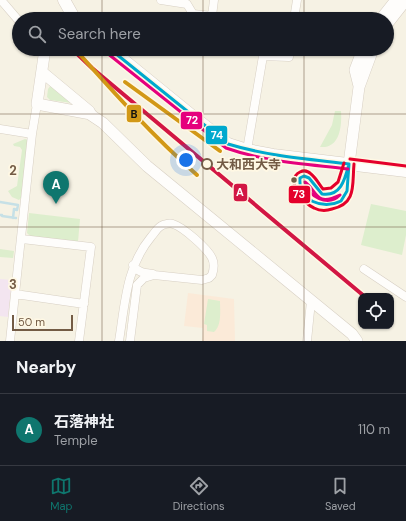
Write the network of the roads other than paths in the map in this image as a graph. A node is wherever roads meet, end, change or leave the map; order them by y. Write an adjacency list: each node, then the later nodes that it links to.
1 (1, 0): 13 (street)
2 (64, 0): 8 (main road)
3 (161, 0): 9 (street)
4 (214, 0): 10 (street)
5 (296, 0): 11 (street)
6 (396, 0): 12 (street)
7 (406, 0): 14 (street)
8 (70, 12)
9 (192, 12)
10 (212, 12)
11 (295, 12)
12 (386, 12)
13 (12, 13)
14 (394, 15)
15 (43, 56): 20 (street)
16 (118, 56): 26 (main road)
17 (262, 56): 26 (street)
18 (360, 56): 21 (street)
19 (370, 56): 21 (street)
20 (42, 72): 22 (street); 23 (street)
21 (359, 87): 27 (street)
22 (37, 104): 23 (street); 25 (street)
23 (91, 114): 35 (street)
24 (0, 129): 25 (street)
25 (32, 134): 29 (street)
26 (247, 150): 27 (main road)
27 (349, 164): 28 (main road)
28 (406, 171)
29 (22, 239): 33 (street); 36 (street)
30 (134, 265): 32 (street); 32 (street); 39 (street)
31 (364, 269): 34 (street)
32 (154, 275): 40 (street)
33 (15, 294): 36 (street); 37 (street)
34 (406, 297)
35 (311, 301): 41 (street); 42 (street)
36 (84, 304): 38 (street)
37 (10, 341)
38 (80, 341)
39 (119, 341)
40 (130, 341)
41 (307, 341)
42 (357, 341)

